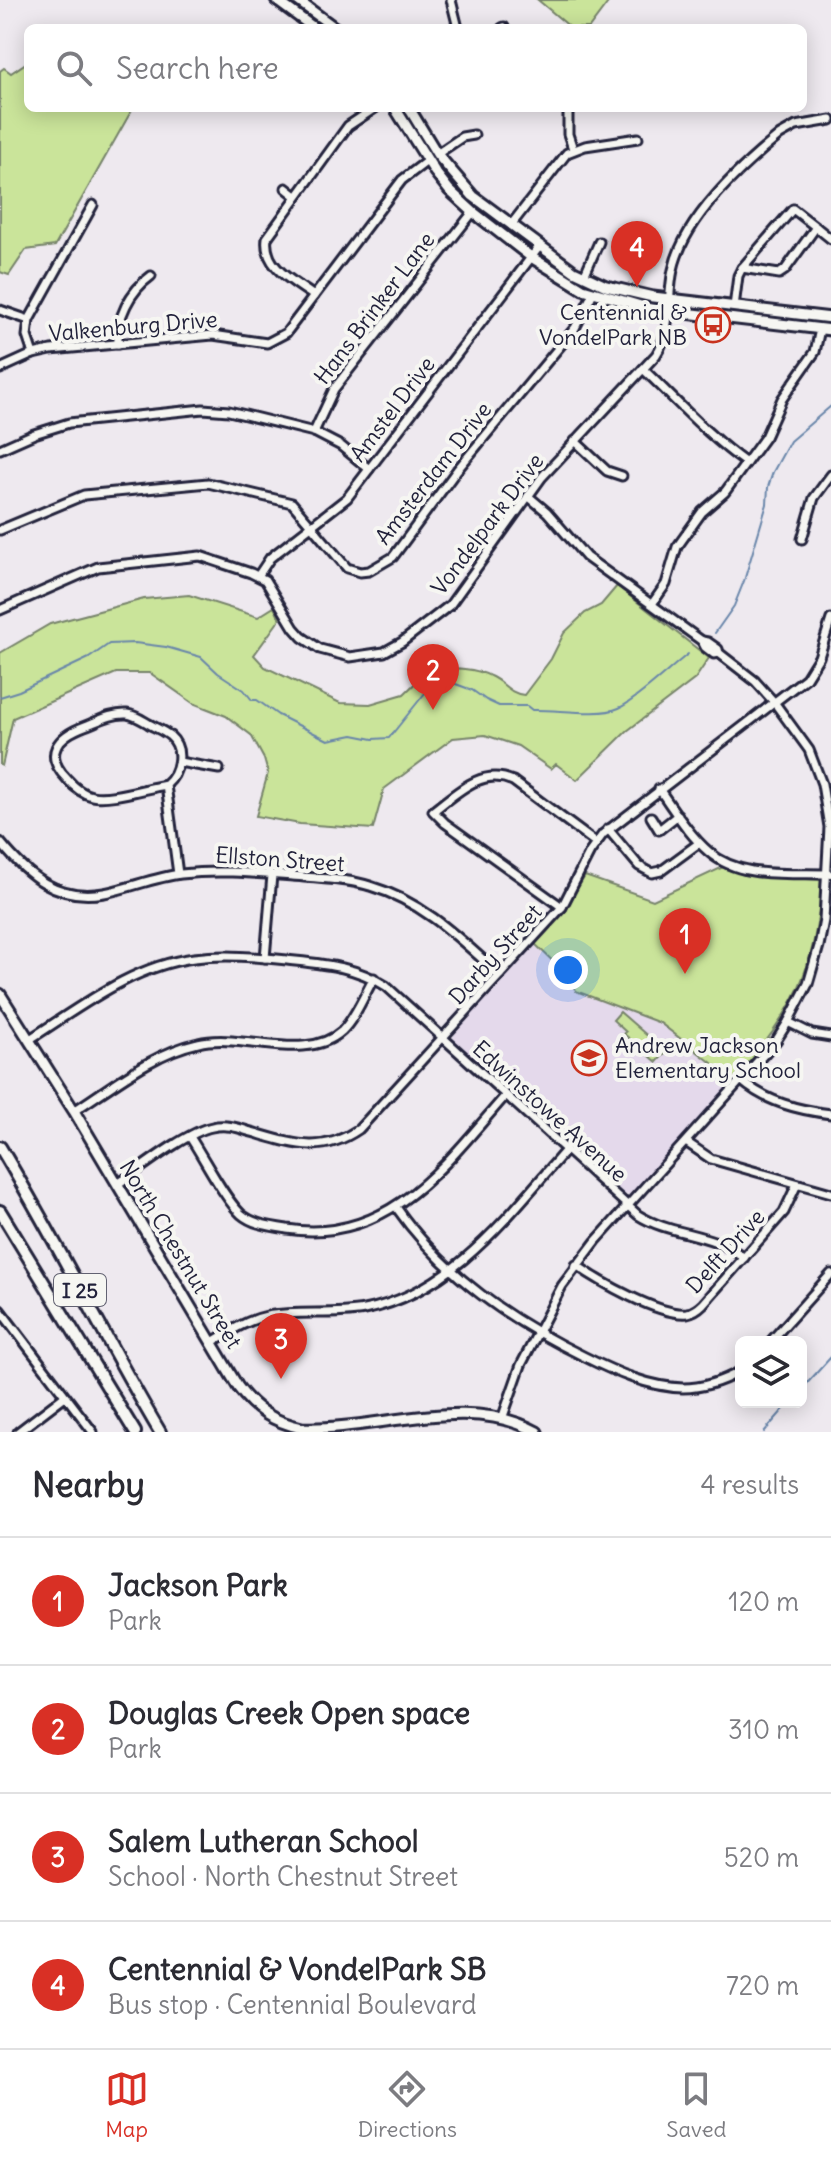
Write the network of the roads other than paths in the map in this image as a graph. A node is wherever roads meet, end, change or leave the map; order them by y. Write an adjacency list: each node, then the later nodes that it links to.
1 (276, 0): 4 (main road)
2 (297, 0): 5 (main road)
3 (451, 0): 6 (street)
4 (309, 24)
5 (330, 24)
6 (457, 24)
7 (369, 112): 18 (street)
8 (397, 112): 16 (main road)
9 (411, 112): 15 (main road)
10 (568, 112): 14 (street)
11 (831, 120): 32 (street, Vondelpark Drive)
12 (474, 135): 15 (street)
13 (638, 138): 14 (street)
14 (573, 149): 21 (street)
15 (437, 154): 21 (main road)
16 (427, 161): 20 (main road); 31 (street, Valkenburg Drive)
17 (286, 188): 18 (street)
18 (296, 196): 31 (street)
19 (93, 205): 37 (street)
20 (473, 212): 26 (main road); 44 (street, Hans Brinker Lane)
21 (511, 225): 25 (main road)
22 (816, 227): 23 (street); 27 (street); 27 (street)
23 (831, 239)
24 (599, 242): 29 (street)
25 (539, 247): 26 (street, Amstel Drive); 29 (main road)
26 (531, 257): 30 (main road); 48 (street, Amstel Drive)
27 (742, 268): 33 (street)
28 (151, 276): 40 (street)
29 (584, 276): 32 (main road)
30 (593, 293): 35 (main road); 52 (street, Amsterdam Drive)
31 (314, 296): 40 (street, Valkenburg Drive)
32 (669, 299): 33 (main road); 35 (street, Vondelpark Drive)
33 (734, 307): 36 (main road)
34 (0, 310): 37 (street)
35 (668, 311): 38 (main road); 43 (street, Vondelpark Drive)
36 (831, 318)
37 (29, 320): 41 (street)
38 (820, 329): 39 (main road); 47 (street)
39 (831, 330)
40 (118, 344): 41 (street, Valkenburg Drive)
41 (33, 354): 42 (street, Valkenburg Drive)
42 (0, 369)
43 (643, 369): 45 (street, Vondelpark Drive); 47 (street)
44 (314, 432): 46 (street); 48 (street)
45 (575, 441): 50 (street); 51 (street, Vondelpark Drive)
46 (0, 449)
47 (746, 463): 56 (street)
48 (369, 469): 52 (street, Amstel Drive)
49 (831, 475): 54 (street)
50 (622, 476)
51 (528, 496): 55 (street, Vondelpark Drive); 56 (street)
52 (313, 526): 53 (street, Amsterdam Drive); 55 (street, Amstel Drive)
53 (0, 530)
54 (802, 539)
55 (258, 576): 57 (street)
56 (652, 604): 59 (street)
57 (0, 610)
58 (831, 619): 59 (street, Darby Street)
59 (774, 702): 61 (street, Darby Street); 73 (street)
60 (696, 747): 61 (street)
61 (703, 756): 65 (street, Darby Street)
62 (179, 762): 63 (street); 64 (street); 64 (street)
63 (219, 769)
64 (166, 785): 72 (street)
65 (659, 789): 66 (street); 68 (street, Darby Street)
66 (678, 815): 67 (street); 71 (street)
67 (651, 817)
68 (608, 829): 70 (street, Darby Street); 71 (street)
69 (0, 842): 72 (street, Ellston Street)
70 (596, 843): 75 (street, Darby Street); 75 (street)
71 (699, 843): 73 (street)
72 (178, 874): 74 (street, Ellston Street)
73 (829, 874): 80 (street)
74 (272, 875): 76 (street); 77 (street, Ellston Street)
75 (562, 907): 77 (street, Darby Street)
76 (265, 958): 78 (street, Edwinstowe Avenue); 83 (street, Edwinstowe Avenue)
77 (500, 975): 82 (street, Darby Street)
78 (374, 978): 82 (street, Edwinstowe Avenue); 86 (street)
79 (0, 994): 83 (main road, North Chestnut Street)
80 (788, 1022): 81 (street); 84 (street)
81 (831, 1037)
82 (443, 1038): 85 (street, Edwinstowe Avenue); 88 (street, Darby Street)
83 (30, 1039): 86 (main road, North Chestnut Street)
84 (741, 1080): 87 (street); 89 (street)
85 (506, 1095): 91 (street, Edwinstowe Avenue); 96 (street)
86 (74, 1111): 92 (main road, North Chestnut Street)
87 (831, 1114)
88 (190, 1137): 92 (street, Darby Street); 96 (street)
89 (686, 1142): 93 (street); 95 (street)
90 (0, 1147): 112 (highway, I 25)
91 (566, 1150): 95 (street, Edwinstowe Avenue); 100 (street)
92 (118, 1184): 105 (main road, North Chestnut Street)
93 (797, 1184): 94 (street); 98 (street, Delft Drive)
94 (831, 1193)
95 (628, 1205): 98 (street, Edwinstowe Avenue); 99 (street)
96 (396, 1207): 100 (street)
97 (0, 1211): 111 (highway, I 25)
98 (744, 1258): 99 (street, Delft Drive)
99 (576, 1265): 103 (street)
100 (452, 1269): 103 (street); 105 (street)
101 (831, 1274): 104 (street)
102 (0, 1310): 107 (street)
103 (536, 1333): 106 (street); 108 (street)
104 (775, 1336)
105 (212, 1342): 108 (main road, North Chestnut Street)
106 (735, 1374)
107 (65, 1396): 109 (street); 110 (street)
108 (502, 1419): 113 (main road, North Chestnut Street)
109 (18, 1432)
110 (93, 1432)
111 (135, 1432)
112 (160, 1432)
113 (537, 1432)

